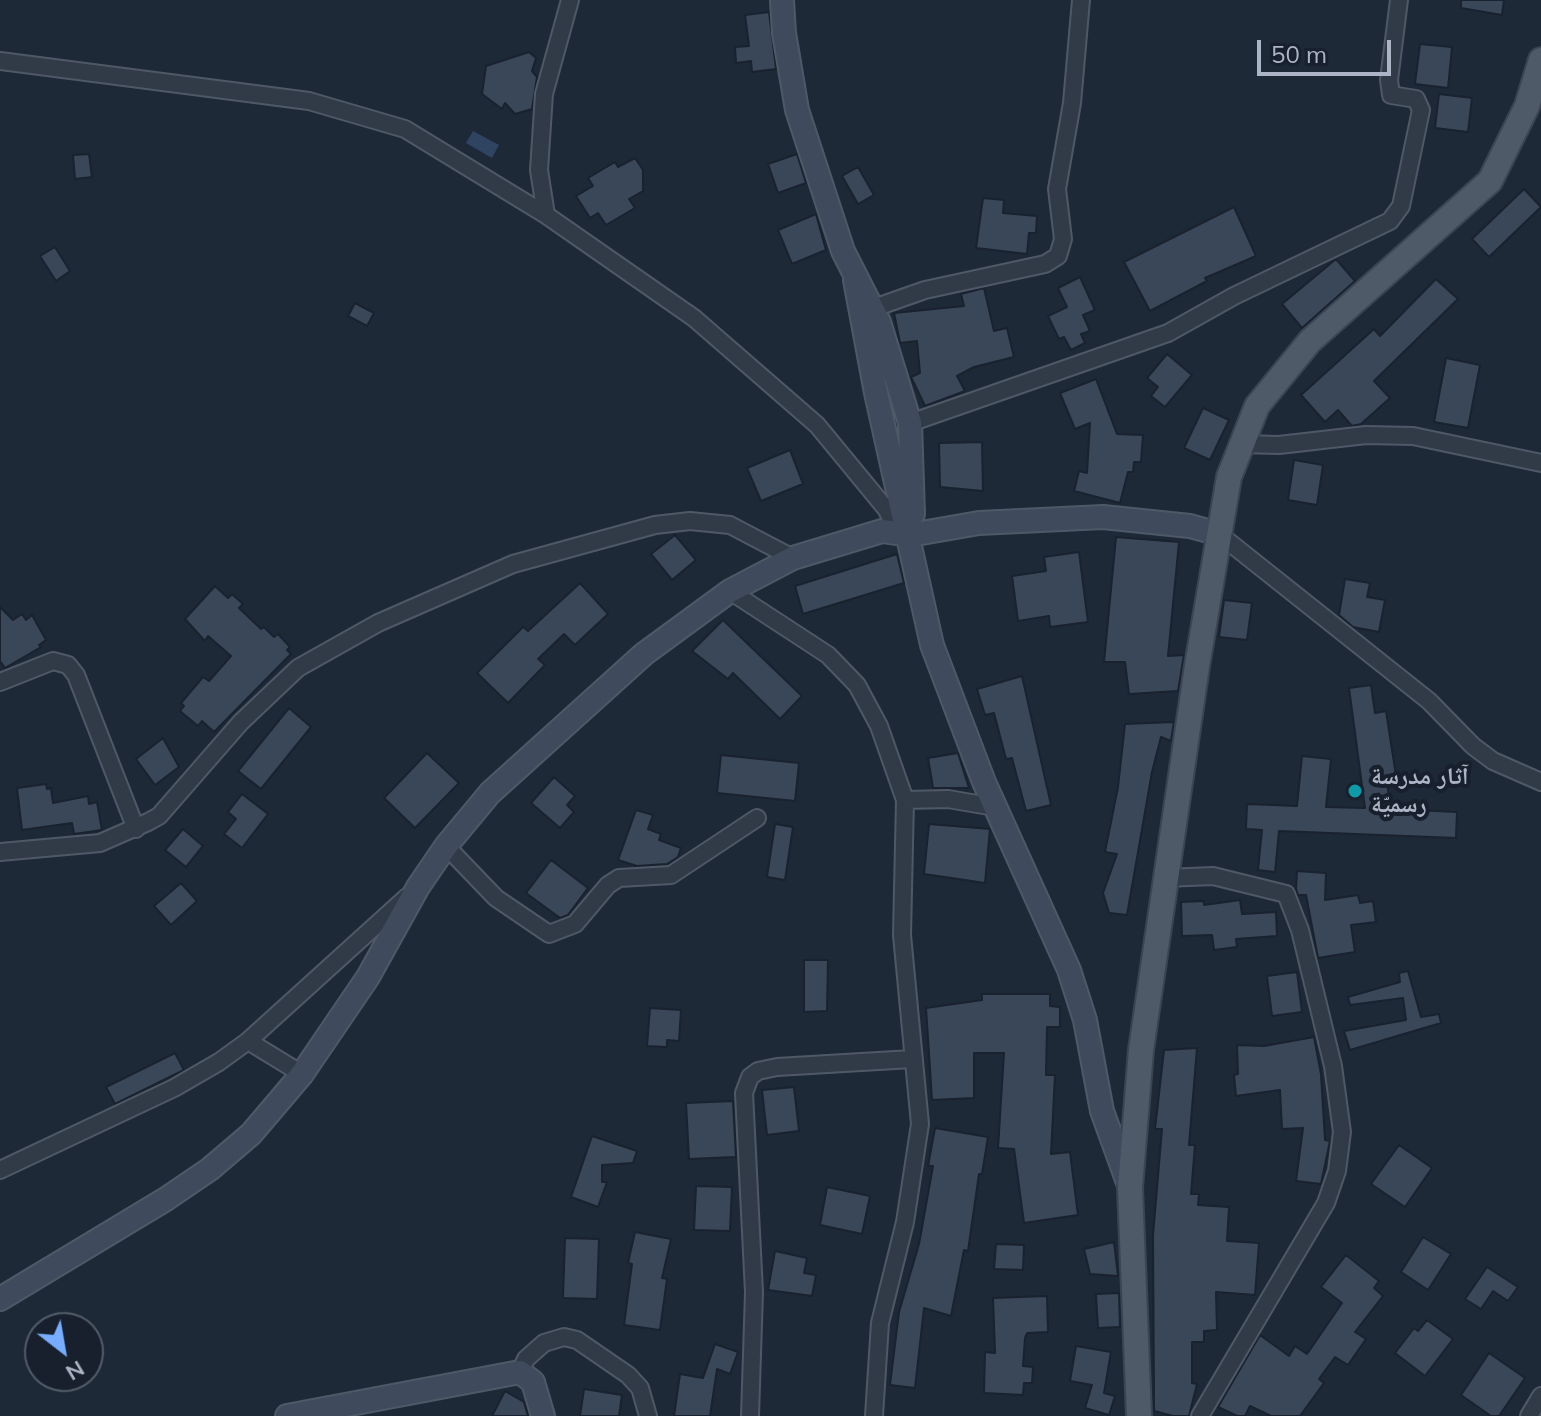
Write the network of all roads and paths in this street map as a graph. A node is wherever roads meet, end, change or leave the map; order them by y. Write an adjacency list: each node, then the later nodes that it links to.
1 (570, 0): 7 (street)
2 (782, 0): 8 (street)
3 (1081, 0): 9 (street)
4 (1399, 0): 10 (street)
5 (1541, 60): 11 (main road)
6 (0, 61): 7 (street)
7 (546, 215): 13 (street)
8 (855, 280): 9 (street); 13 (street)
9 (871, 309): 10 (street)
10 (910, 423): 13 (street)
11 (1240, 444): 12 (street); 14 (main road)
12 (1541, 463)
13 (903, 534): 14 (street); 15 (street); 20 (street)
14 (1219, 534): 18 (street); 25 (main road)
15 (793, 558): 16 (street); 22 (street)
16 (730, 591): 19 (street); 23 (street)
17 (0, 682): 22 (street)
18 (1541, 782)
19 (905, 800): 20 (street); 28 (street)
20 (995, 807): 31 (street)
21 (757, 818): 23 (street)
22 (136, 829): 24 (street)
23 (446, 846): 26 (street)
24 (0, 852)
25 (1165, 878): 31 (main road); 41 (street)
26 (418, 887): 27 (street); 29 (street)
27 (248, 1041): 29 (street); 30 (street)
28 (912, 1059): 38 (street); 39 (street)
29 (302, 1074): 32 (street)
30 (0, 1170)
31 (1130, 1188): 40 (main road)
32 (0, 1299)
33 (520, 1372): 35 (street); 36 (street); 37 (street)
34 (1541, 1396): 42 (street)
35 (287, 1416)
36 (543, 1416)
37 (648, 1416)
38 (750, 1416)
39 (874, 1416)
40 (1139, 1416)
41 (1200, 1416)
42 (1529, 1416)

